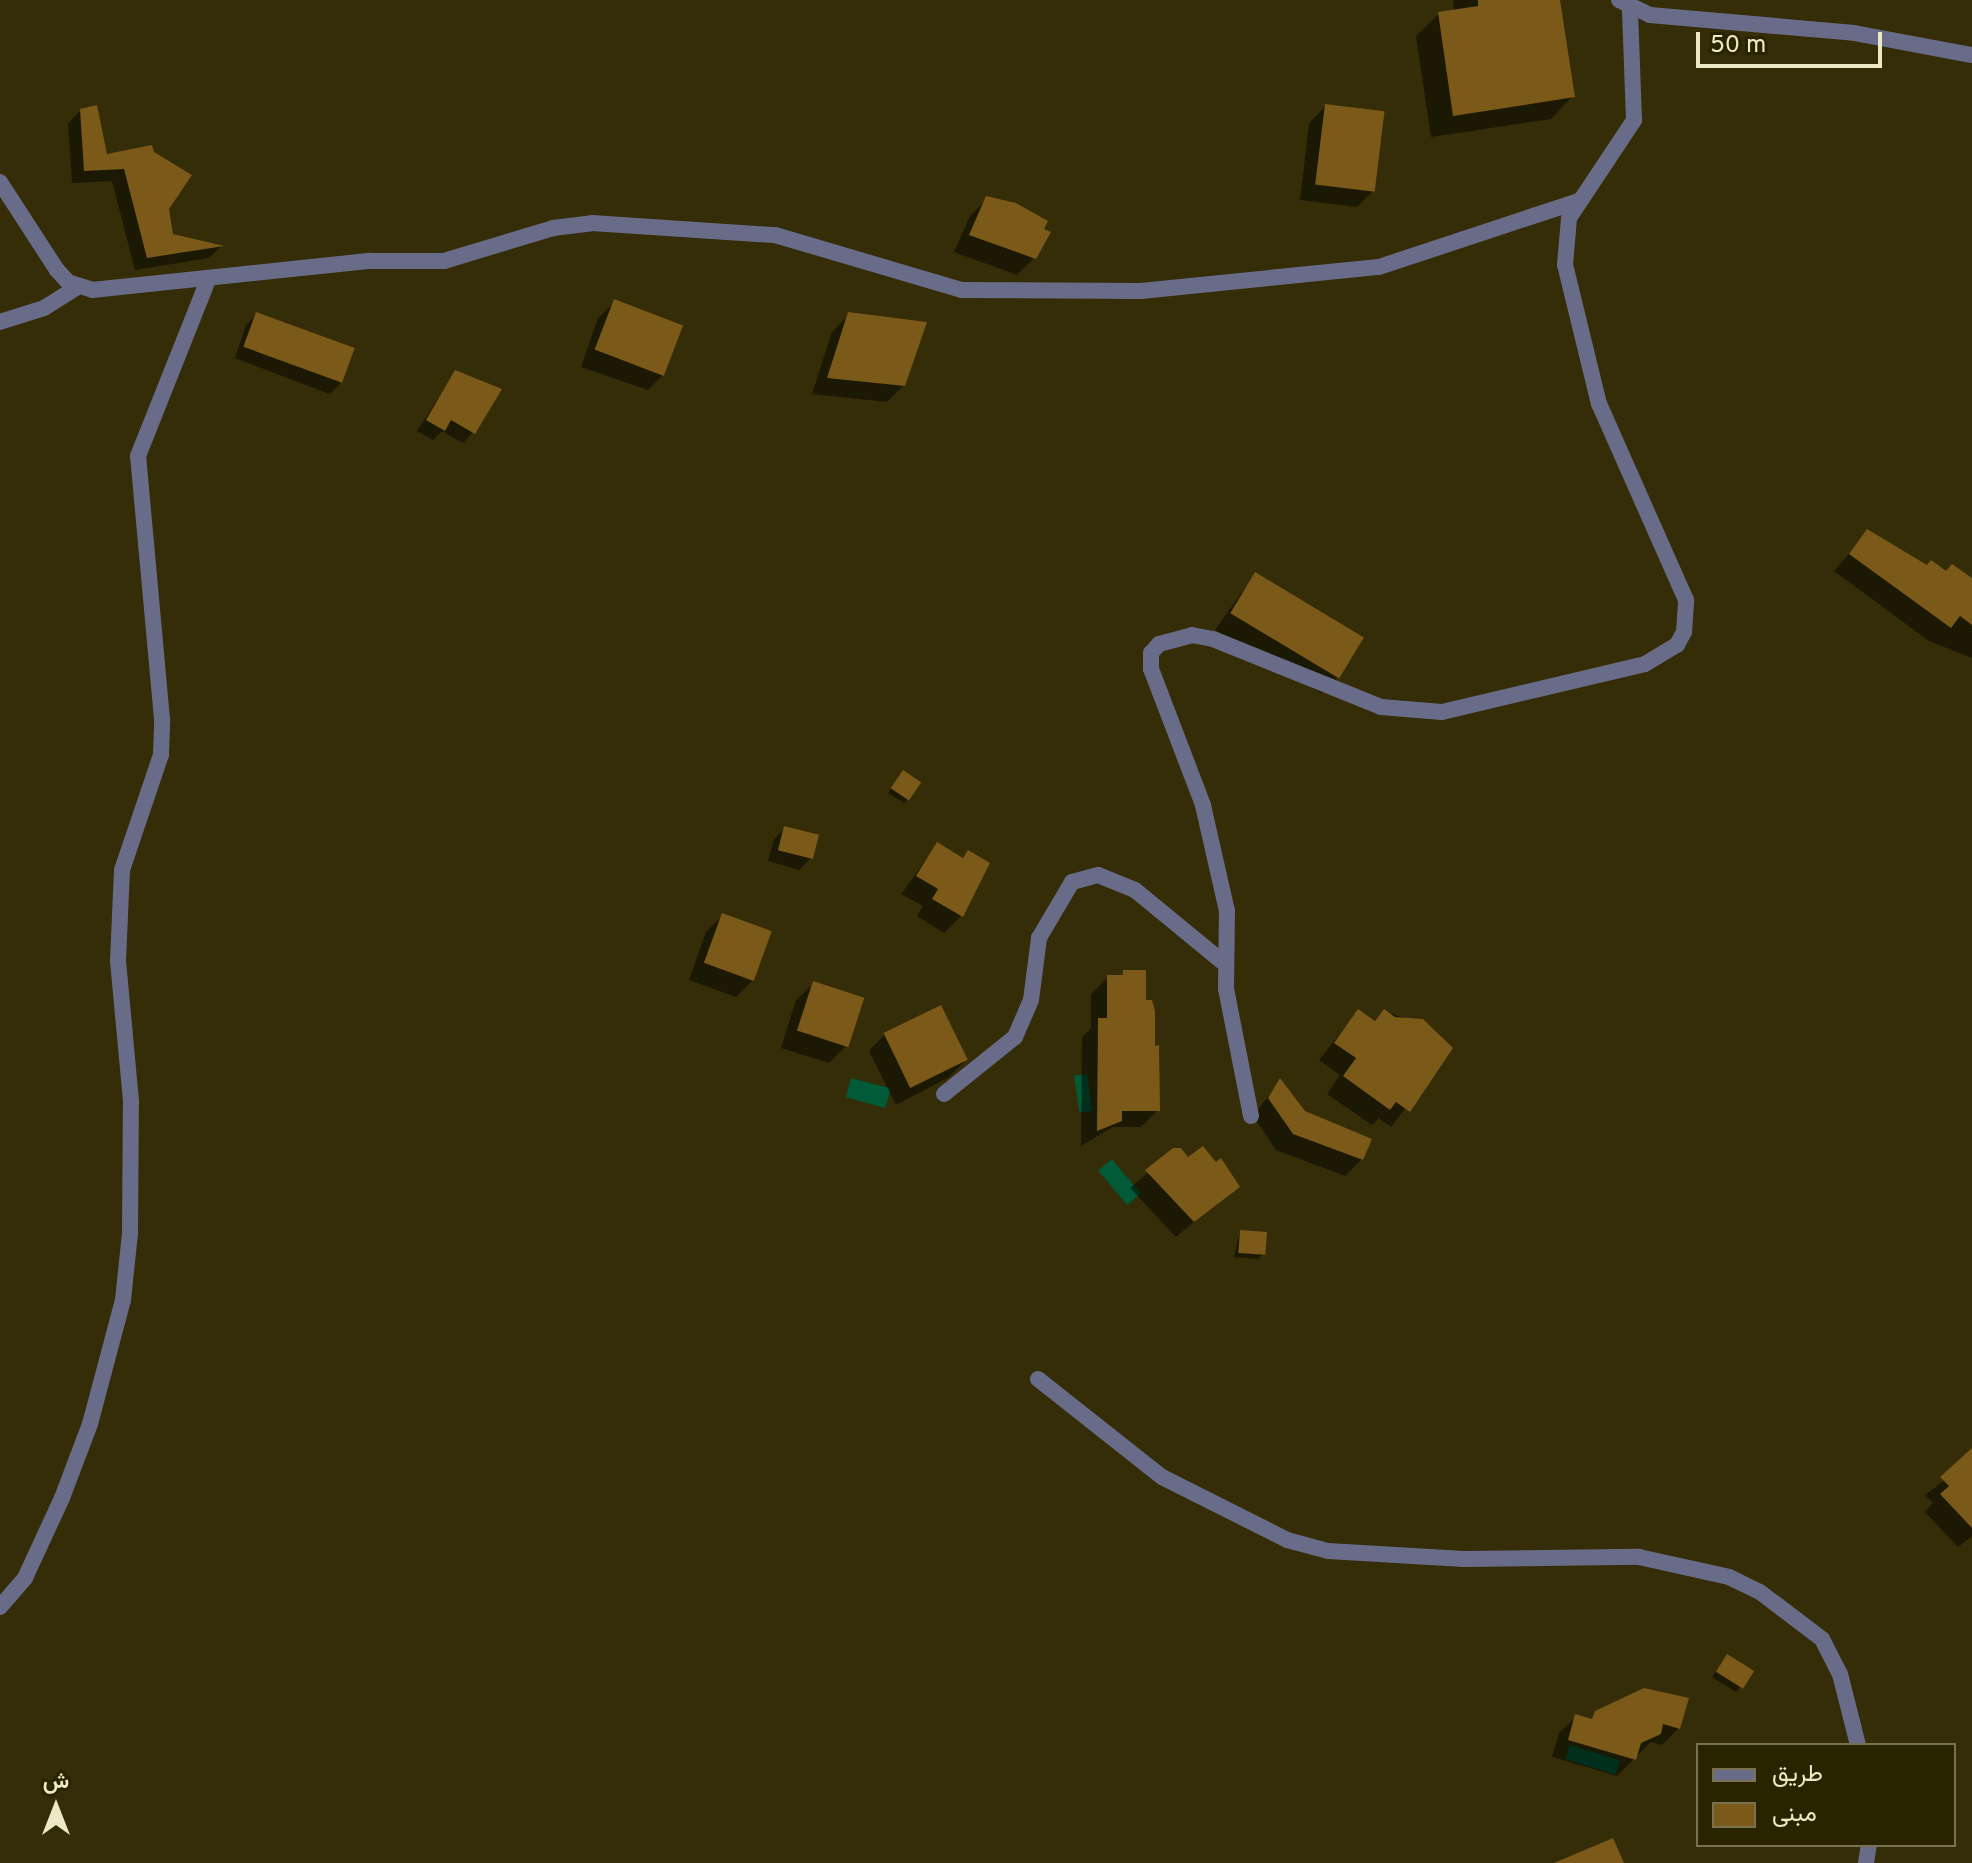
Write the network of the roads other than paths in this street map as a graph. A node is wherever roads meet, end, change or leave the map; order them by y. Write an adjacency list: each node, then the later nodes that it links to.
1 (1624, 4): 2 (street); 4 (street)
2 (1972, 55)
3 (0, 182): 6 (street)
4 (1578, 201): 5 (street); 8 (street)
5 (208, 280): 6 (street); 12 (street)
6 (78, 287): 7 (street)
7 (0, 322)
8 (1224, 963): 9 (street); 10 (street)
9 (944, 1094)
10 (1251, 1116)
11 (1038, 1379): 13 (street)
12 (0, 1607)
13 (1857, 1743)

